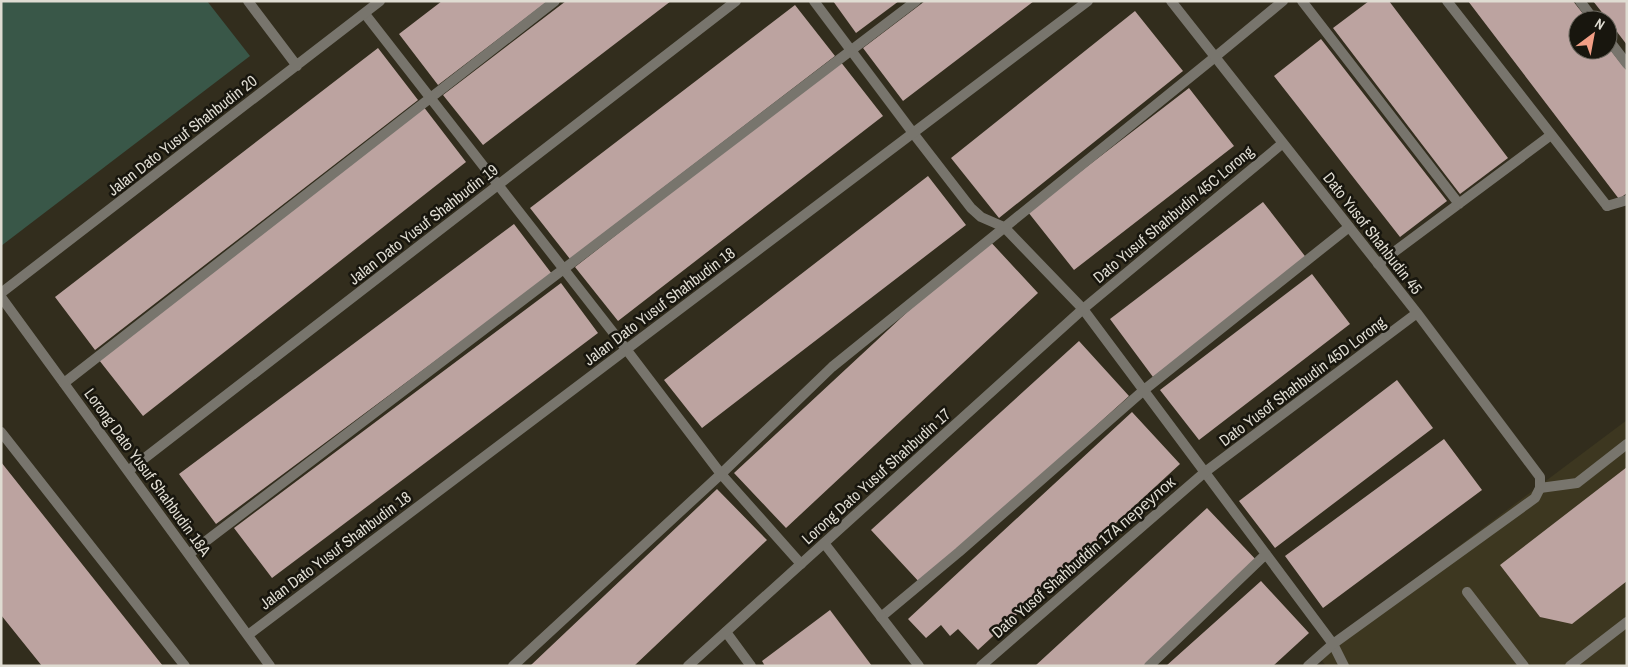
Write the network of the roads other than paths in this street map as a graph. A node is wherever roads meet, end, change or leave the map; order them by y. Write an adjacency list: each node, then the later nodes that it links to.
1 (248, 1): 17 (street)
2 (380, 1): 12 (street, Jalan Dato Yusuf Shahbudin 20)
3 (555, 1): 18 (street)
4 (736, 1): 22 (street, Jalan Dato Yusuf Shahbudin 19)
5 (814, 1): 13 (street)
6 (916, 1): 13 (street)
7 (1088, 1): 19 (street, Jalan Dato Yusuf Shahbudin 18)
8 (1171, 1): 15 (street, Dato Yusof Shahbudin 45)
9 (1283, 1): 15 (street)
10 (1302, 1): 24 (street)
11 (1447, 1): 20 (street)
12 (365, 14): 17 (street, Jalan Dato Yusuf Shahbudin 20); 18 (street)
13 (851, 51): 19 (street); 28 (street)
14 (1618, 52): 16 (street)
15 (1215, 57): 21 (street, Dato Yusof Shahbudin 45); 25 (street)
16 (1627, 64)
17 (297, 66): 29 (street, Jalan Dato Yusuf Shahbudin 20)
18 (430, 98): 22 (street); 33 (street)
19 (913, 133): 25 (street); 32 (street, Jalan Dato Yusuf Shahbudin 18)
20 (1551, 134): 23 (street); 24 (street)
21 (1283, 143): 26 (street, Dato Yusof Shahbudin 45); 30 (street, Dato Yusuf Shahbudin 45C Lorong)
22 (498, 185): 28 (street); 37 (street, Jalan Dato Yusuf Shahbudin 19)
23 (1627, 200)
24 (1459, 204): 27 (street)
25 (1004, 227): 30 (street); 39 (street)
26 (1349, 227): 27 (street, Dato Yusof Shahbudin 45); 34 (street)
27 (1378, 264): 31 (street, Dato Yusof Shahbudin 45)
28 (564, 269): 32 (street); 42 (street)
29 (1, 295): 33 (street, Lorong Dato Yusuf Shahbudin 18A)
30 (1083, 309): 34 (street); 41 (street, Lorong Dato Yusuf Shahbudin 17)
31 (1417, 313): 38 (street, Dato Yusof Shahbudin 45D Lorong); 40 (street, Dato Yusof Shahbudin 45)
32 (626, 349): 39 (street); 49 (street, Jalan Dato Yusuf Shahbudin 18)
33 (64, 383): 37 (street, Lorong Dato Yusuf Shahbudin 18A)
34 (1144, 390): 38 (street); 46 (street)
35 (1, 432): 51 (street)
36 (1627, 444): 40 (street)
37 (128, 471): 42 (street, Lorong Dato Yusuf Shahbudin 18A)
38 (1205, 472): 43 (street); 57 (street, Dato Yusof Shahbuddin 17A переулок)
39 (721, 474): 44 (street); 53 (street)
40 (1540, 488): 50 (street)
41 (824, 543): 44 (street, Lorong Dato Yusuf Shahbudin 17); 46 (street)
42 (188, 554): 49 (street, Lorong Dato Yusuf Shahbudin 18A)
43 (1266, 554): 50 (street); 58 (street)
44 (801, 564): 48 (street, Lorong Dato Yusuf Shahbudin 17)
45 (1467, 592): 61 (street)
46 (881, 617): 56 (street)
47 (1627, 622): 62 (street)
48 (726, 632): 54 (street, Lorong Dato Yusuf Shahbudin 17); 55 (street)
49 (248, 635): 52 (street, Lorong Dato Yusuf Shahbudin 18A)
50 (1333, 644): 59 (street); 60 (street)
51 (185, 666)
52 (270, 666)
53 (513, 666)
54 (688, 666)
55 (751, 666)
56 (919, 666)
57 (981, 666)
58 (1149, 666)
59 (1308, 666)
60 (1344, 666)
61 (1524, 666)
62 (1570, 666)

